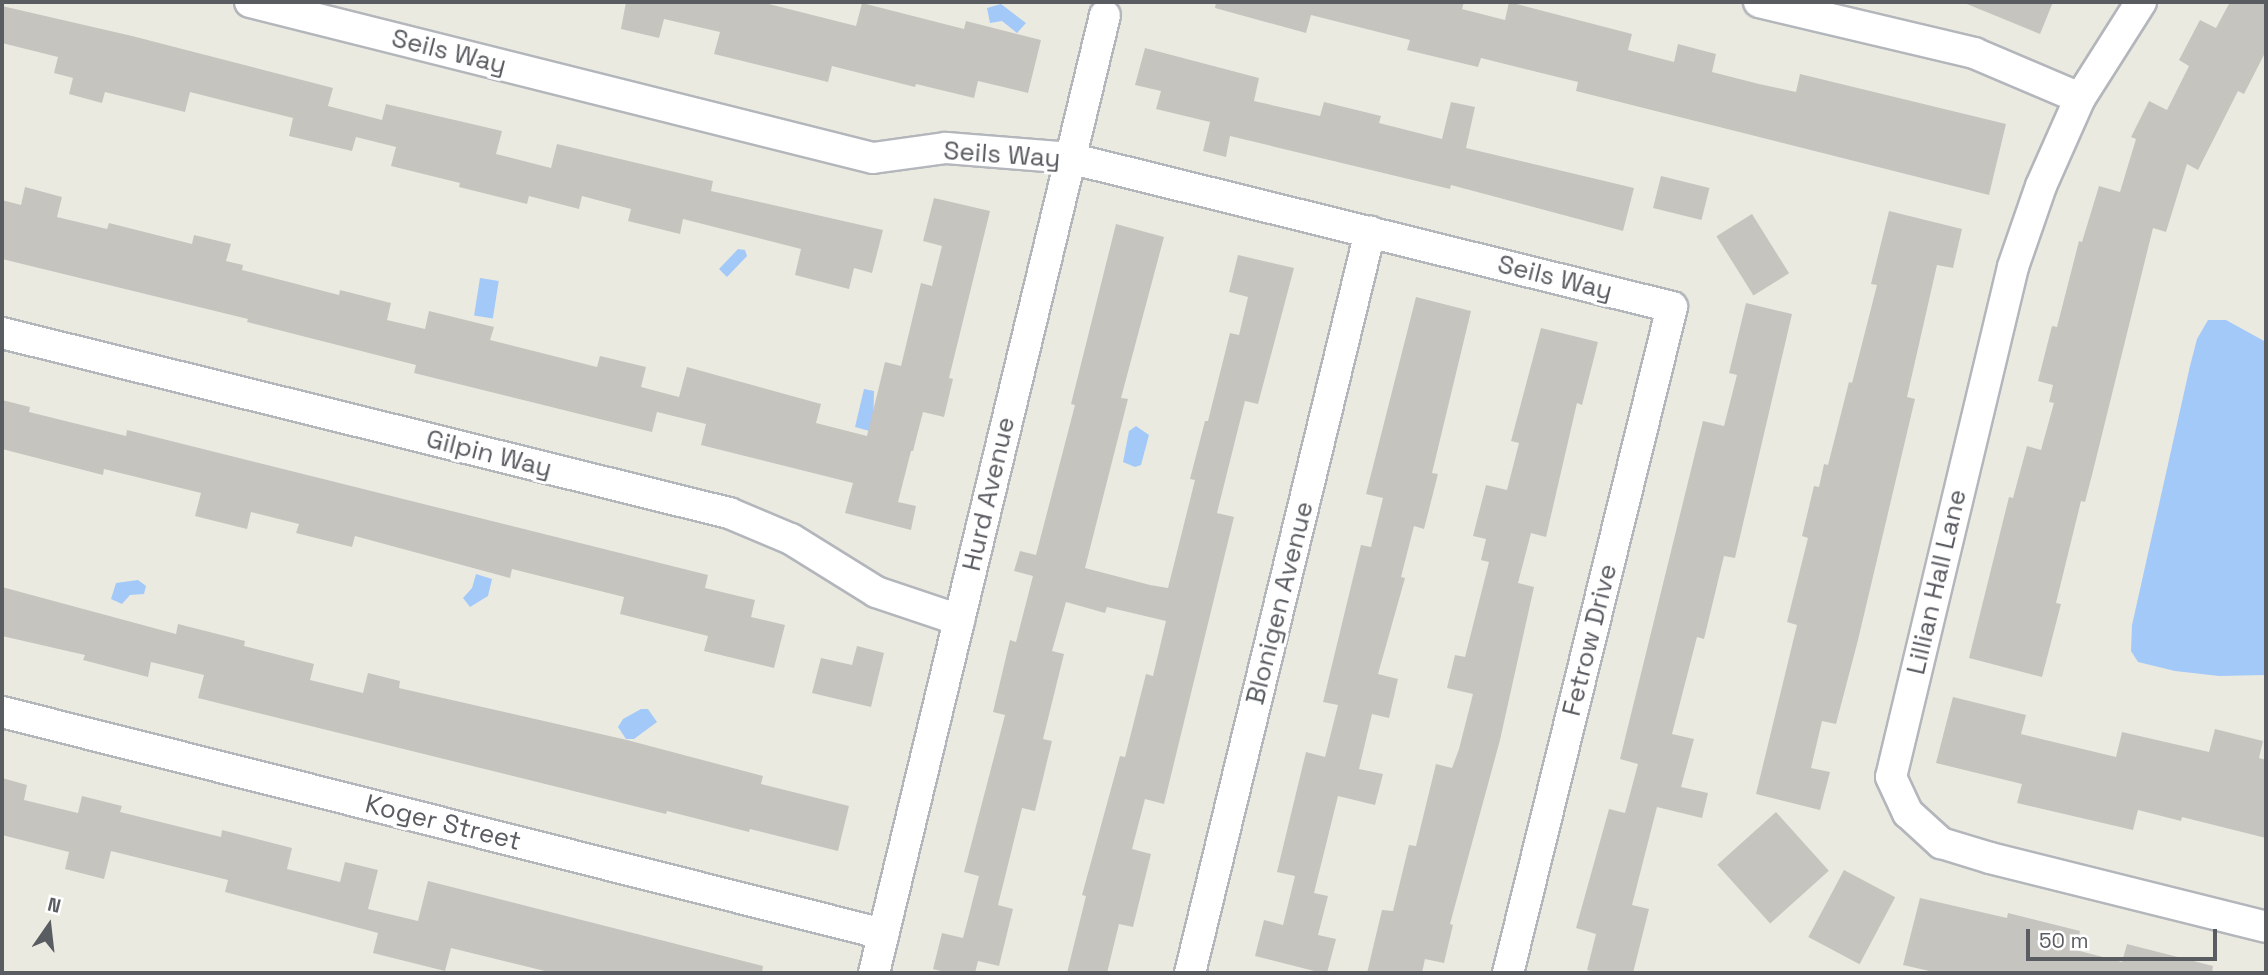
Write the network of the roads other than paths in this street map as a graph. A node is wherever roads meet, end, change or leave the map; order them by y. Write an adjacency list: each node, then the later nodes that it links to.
1 (250, 2): 7 (street, Seils Way)
2 (1759, 2): 4 (street)
3 (2141, 2): 6 (street, Lillian Hall Lane)
4 (1808, 7): 6 (street)
5 (1105, 15): 7 (street, Hurd Avenue)
6 (2080, 98): 13 (street, Lillian Hall Lane)
7 (1069, 158): 8 (street, Seils Way); 11 (street, Hurd Avenue)
8 (1370, 233): 9 (street, Seils Way); 16 (street, Blonigen Avenue)
9 (1672, 307): 17 (street, Fetrow Drive)
10 (2, 333): 11 (street, Gilpin Way)
11 (960, 620): 14 (street, Hurd Avenue)
12 (2, 712): 14 (street, Koger Street)
13 (2266, 927)
14 (883, 934): 15 (street, Hurd Avenue)
15 (874, 973)
16 (1190, 973)
17 (1508, 973)

